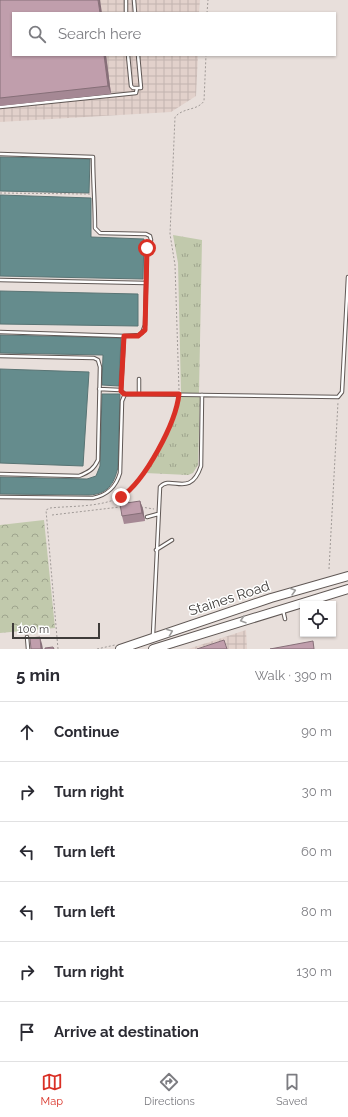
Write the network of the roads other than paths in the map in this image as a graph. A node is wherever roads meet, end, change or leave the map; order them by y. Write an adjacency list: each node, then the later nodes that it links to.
1 (126, 0): 3 (lane)
2 (134, 0): 4 (lane)
3 (126, 12)
4 (135, 12)
5 (128, 56): 7 (lane)
6 (138, 56): 7 (lane)
7 (137, 88): 8 (lane)
8 (0, 107)
9 (0, 154): 12 (lane)
10 (348, 276): 21 (lane)
11 (0, 280): 12 (lane)
12 (146, 283): 14 (lane)
13 (0, 332): 14 (lane)
14 (124, 336): 18 (lane)
15 (0, 356): 17 (lane)
16 (139, 379): 20 (lane)
17 (100, 389): 18 (lane); 22 (lane)
18 (121, 391): 19 (lane)
19 (124, 394): 20 (lane); 23 (lane)
20 (139, 394): 21 (lane)
21 (202, 395): 24 (lane)
22 (0, 474)
23 (0, 497)
24 (158, 514): 25 (lane); 27 (lane)
25 (147, 517)
26 (172, 540): 27 (lane)
27 (156, 550): 33 (lane)
28 (348, 576): 33 (highway, Staines Road, one-way to 28)
29 (348, 589): 30 (highway, Staines Road)
30 (282, 608): 31 (lane); 34 (highway, Staines Road, one-way to 34)
31 (285, 619)
32 (27, 637): 35 (lane)
33 (153, 638): 36 (highway, Staines Road)
34 (170, 646): 37 (highway, Staines Road)
35 (28, 649)
36 (120, 649)
37 (153, 649)

